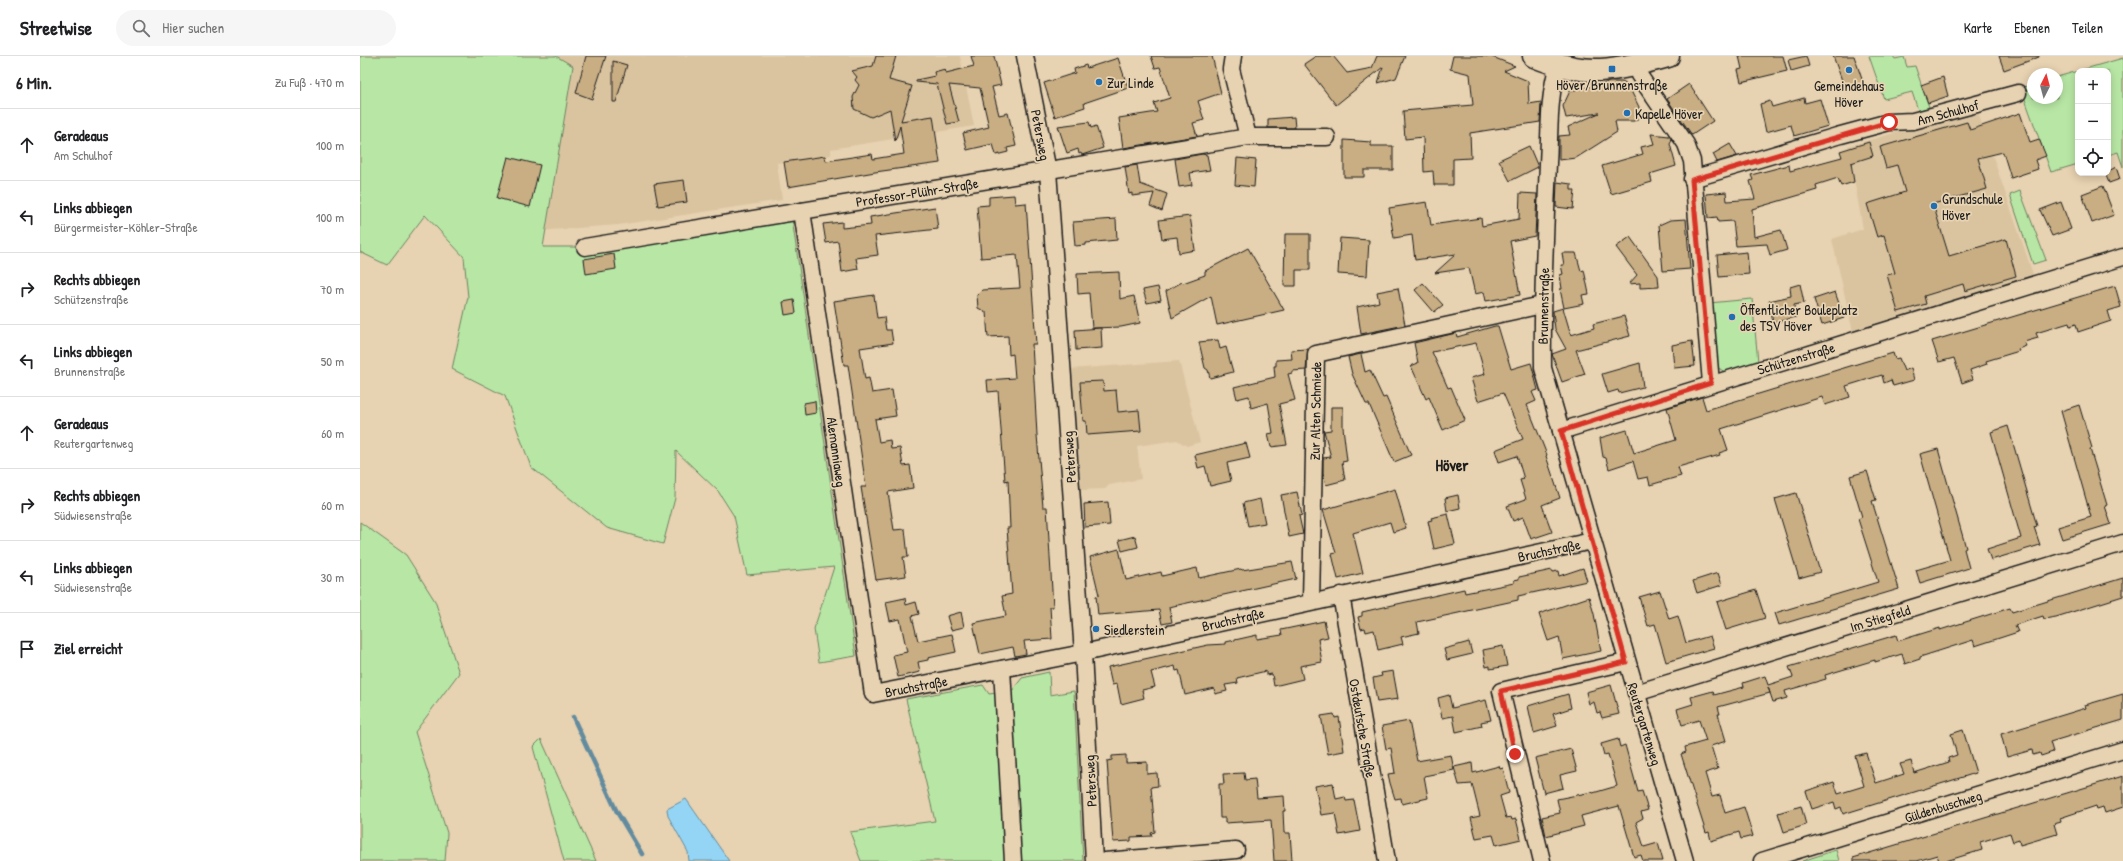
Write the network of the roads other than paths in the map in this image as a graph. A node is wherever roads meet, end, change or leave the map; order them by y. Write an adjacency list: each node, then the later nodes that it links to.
1 (1025, 56): 10 (street, Petersweg)
2 (1233, 56): 9 (street)
3 (1534, 56): 6 (street)
4 (1668, 56): 5 (street)
5 (1635, 64): 6 (street); 11 (street)
6 (1558, 66): 15 (street, Brunnenstraße)
7 (2018, 92): 11 (street, Am Schulhof)
8 (1327, 136): 9 (street, Professor-Plühr-Straße)
9 (1248, 137): 10 (street, Professor-Plühr-Straße)
10 (1048, 171): 12 (street, Professor-Plühr-Straße); 22 (street, Petersweg)
11 (1692, 180): 16 (street)
12 (802, 211): 13 (street, Professor-Plühr-Straße); 26 (street, Alemanniaweg)
13 (585, 247)
14 (2123, 257): 16 (street, Schützenstraße)
15 (1542, 305): 17 (street, Brunnenstraße); 21 (street, Zur Alten Schmiede)
16 (1711, 383): 17 (street, Schützenstraße)
17 (1561, 431): 18 (street, Brunnenstraße)
18 (1592, 541): 20 (street, Bruchstraße); 23 (street, Reutergartenweg)
19 (2123, 543): 25 (street, Im Stiegfeld)
20 (1341, 595): 21 (street, Bruchstraße); 32 (street, Ostdeutsche Straße)
21 (1311, 602): 22 (street, Bruchstraße)
22 (1083, 653): 24 (street, Bruchstraße); 30 (street, Petersweg)
23 (1626, 662): 25 (street, Reutergartenweg); 33 (street)
24 (1002, 669): 26 (street, Bruchstraße); 29 (street)
25 (1636, 693): 34 (street, Reutergartenweg)
26 (873, 694)
27 (2123, 750): 35 (street, Güldenbuschweg)
28 (1236, 850): 31 (street)
29 (1013, 861)
30 (1094, 861)
31 (1105, 861)
32 (1387, 861)
33 (1542, 861)
34 (1685, 861)
35 (1762, 861)

